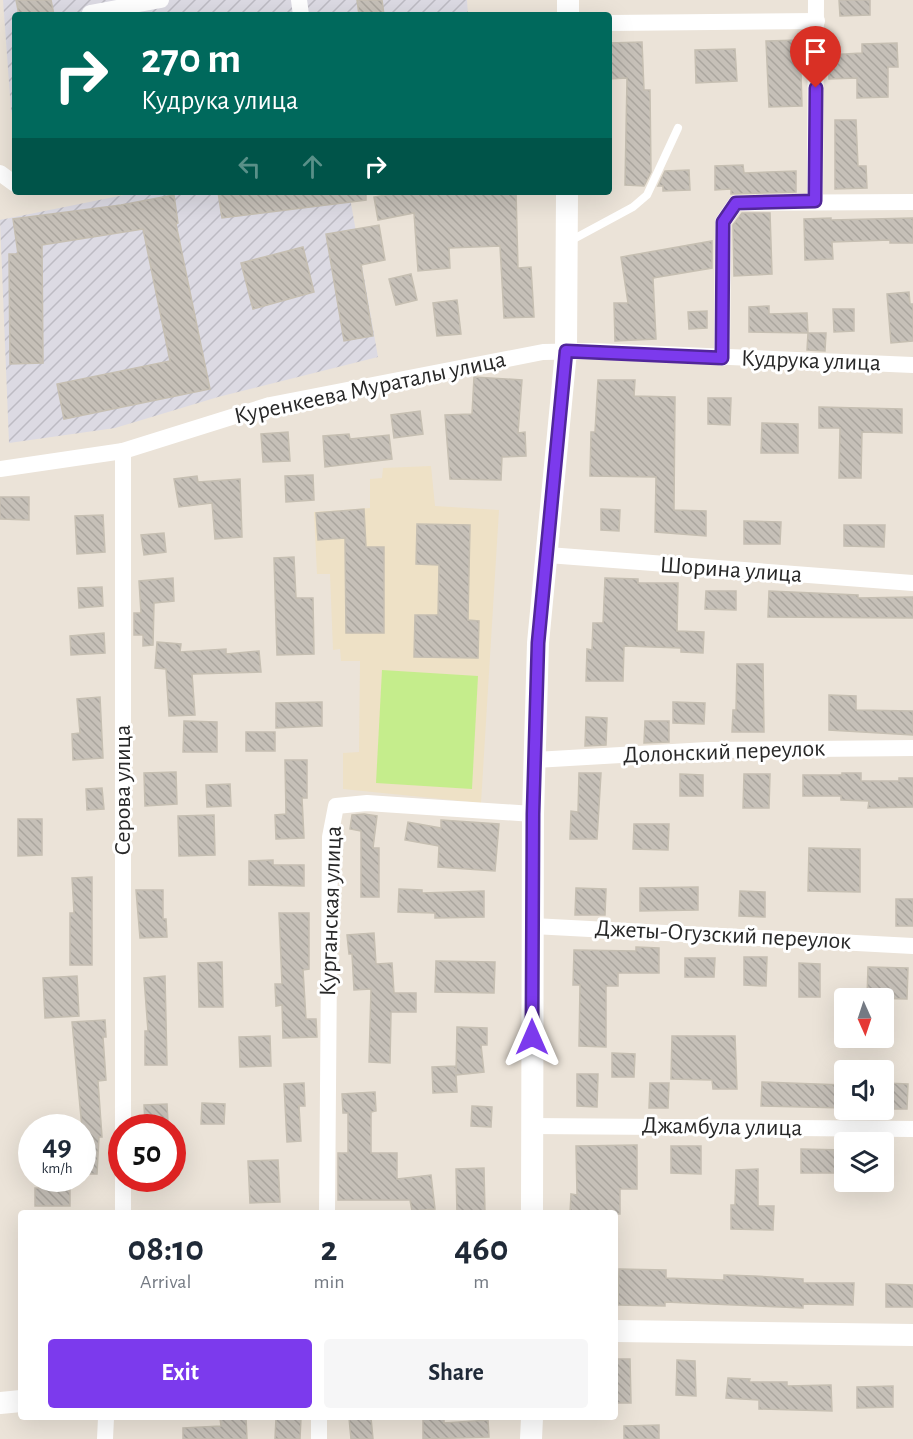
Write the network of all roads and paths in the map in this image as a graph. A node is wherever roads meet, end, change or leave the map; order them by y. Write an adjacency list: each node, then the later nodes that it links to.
1 (161, 0): 3 (street)
2 (816, 0): 4 (street)
3 (95, 12)
4 (817, 21): 5 (street); 8 (street)
5 (612, 23)
6 (678, 128): 10 (lane)
7 (567, 195): 10 (main road)
8 (815, 201): 9 (street); 12 (street)
9 (913, 202)
10 (567, 243): 11 (main road)
11 (566, 351): 12 (street, Кудрука улица); 14 (street, Куренкеева Мураталы улица); 16 (main road)
12 (722, 358): 13 (street, Кудрука улица)
13 (913, 365)
14 (123, 451): 15 (street, Куренкеева Мураталы улица); 23 (street, Серова улица)
15 (0, 469)
16 (549, 555): 17 (street, Шорина улица); 19 (main road)
17 (913, 583)
18 (913, 748): 19 (street, Долонский переулок)
19 (535, 760): 20 (main road)
20 (533, 814): 21 (main road); 28 (street, Курганская улица)
21 (533, 926): 22 (street, Джеты-Огузский переулок); 24 (main road)
22 (913, 946)
23 (123, 1114)
24 (531, 1126): 25 (street, Джамбула улица); 29 (main road)
25 (913, 1129)
26 (123, 1192): 27 (street)
27 (123, 1210)
28 (327, 1210)
29 (531, 1210)
30 (618, 1331): 31 (main road)
31 (913, 1335)
32 (18, 1401): 33 (main road)
33 (0, 1403)
34 (106, 1420): 37 (street)
35 (319, 1420): 38 (street)
36 (531, 1420): 39 (main road)
37 (105, 1439)
38 (319, 1439)
39 (531, 1439)

